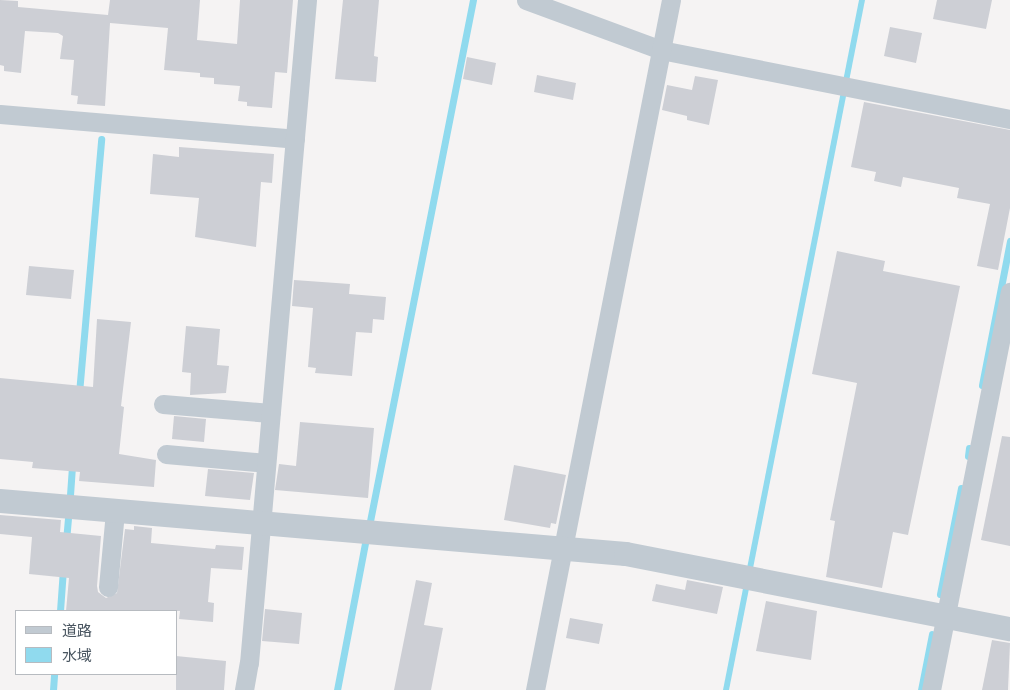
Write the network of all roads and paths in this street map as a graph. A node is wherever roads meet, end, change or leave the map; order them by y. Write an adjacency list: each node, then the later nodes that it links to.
1 (307, 0): 7 (street)
2 (526, 0): 4 (street)
3 (671, 0): 4 (street)
4 (661, 50): 6 (street); 16 (street)
5 (0, 114): 7 (street)
6 (1010, 119)
7 (295, 139): 10 (street)
8 (1010, 292): 18 (street)
9 (163, 404): 10 (street)
10 (271, 414): 12 (street)
11 (166, 454): 12 (street)
12 (266, 463): 15 (street)
13 (0, 501): 14 (street)
14 (115, 511): 15 (street); 17 (street)
15 (261, 523): 16 (street); 20 (street)
16 (562, 548): 18 (street); 21 (street)
17 (108, 586)
18 (946, 617): 19 (street); 22 (street)
19 (1010, 629)
20 (244, 690)
21 (534, 690)
22 (932, 690)

